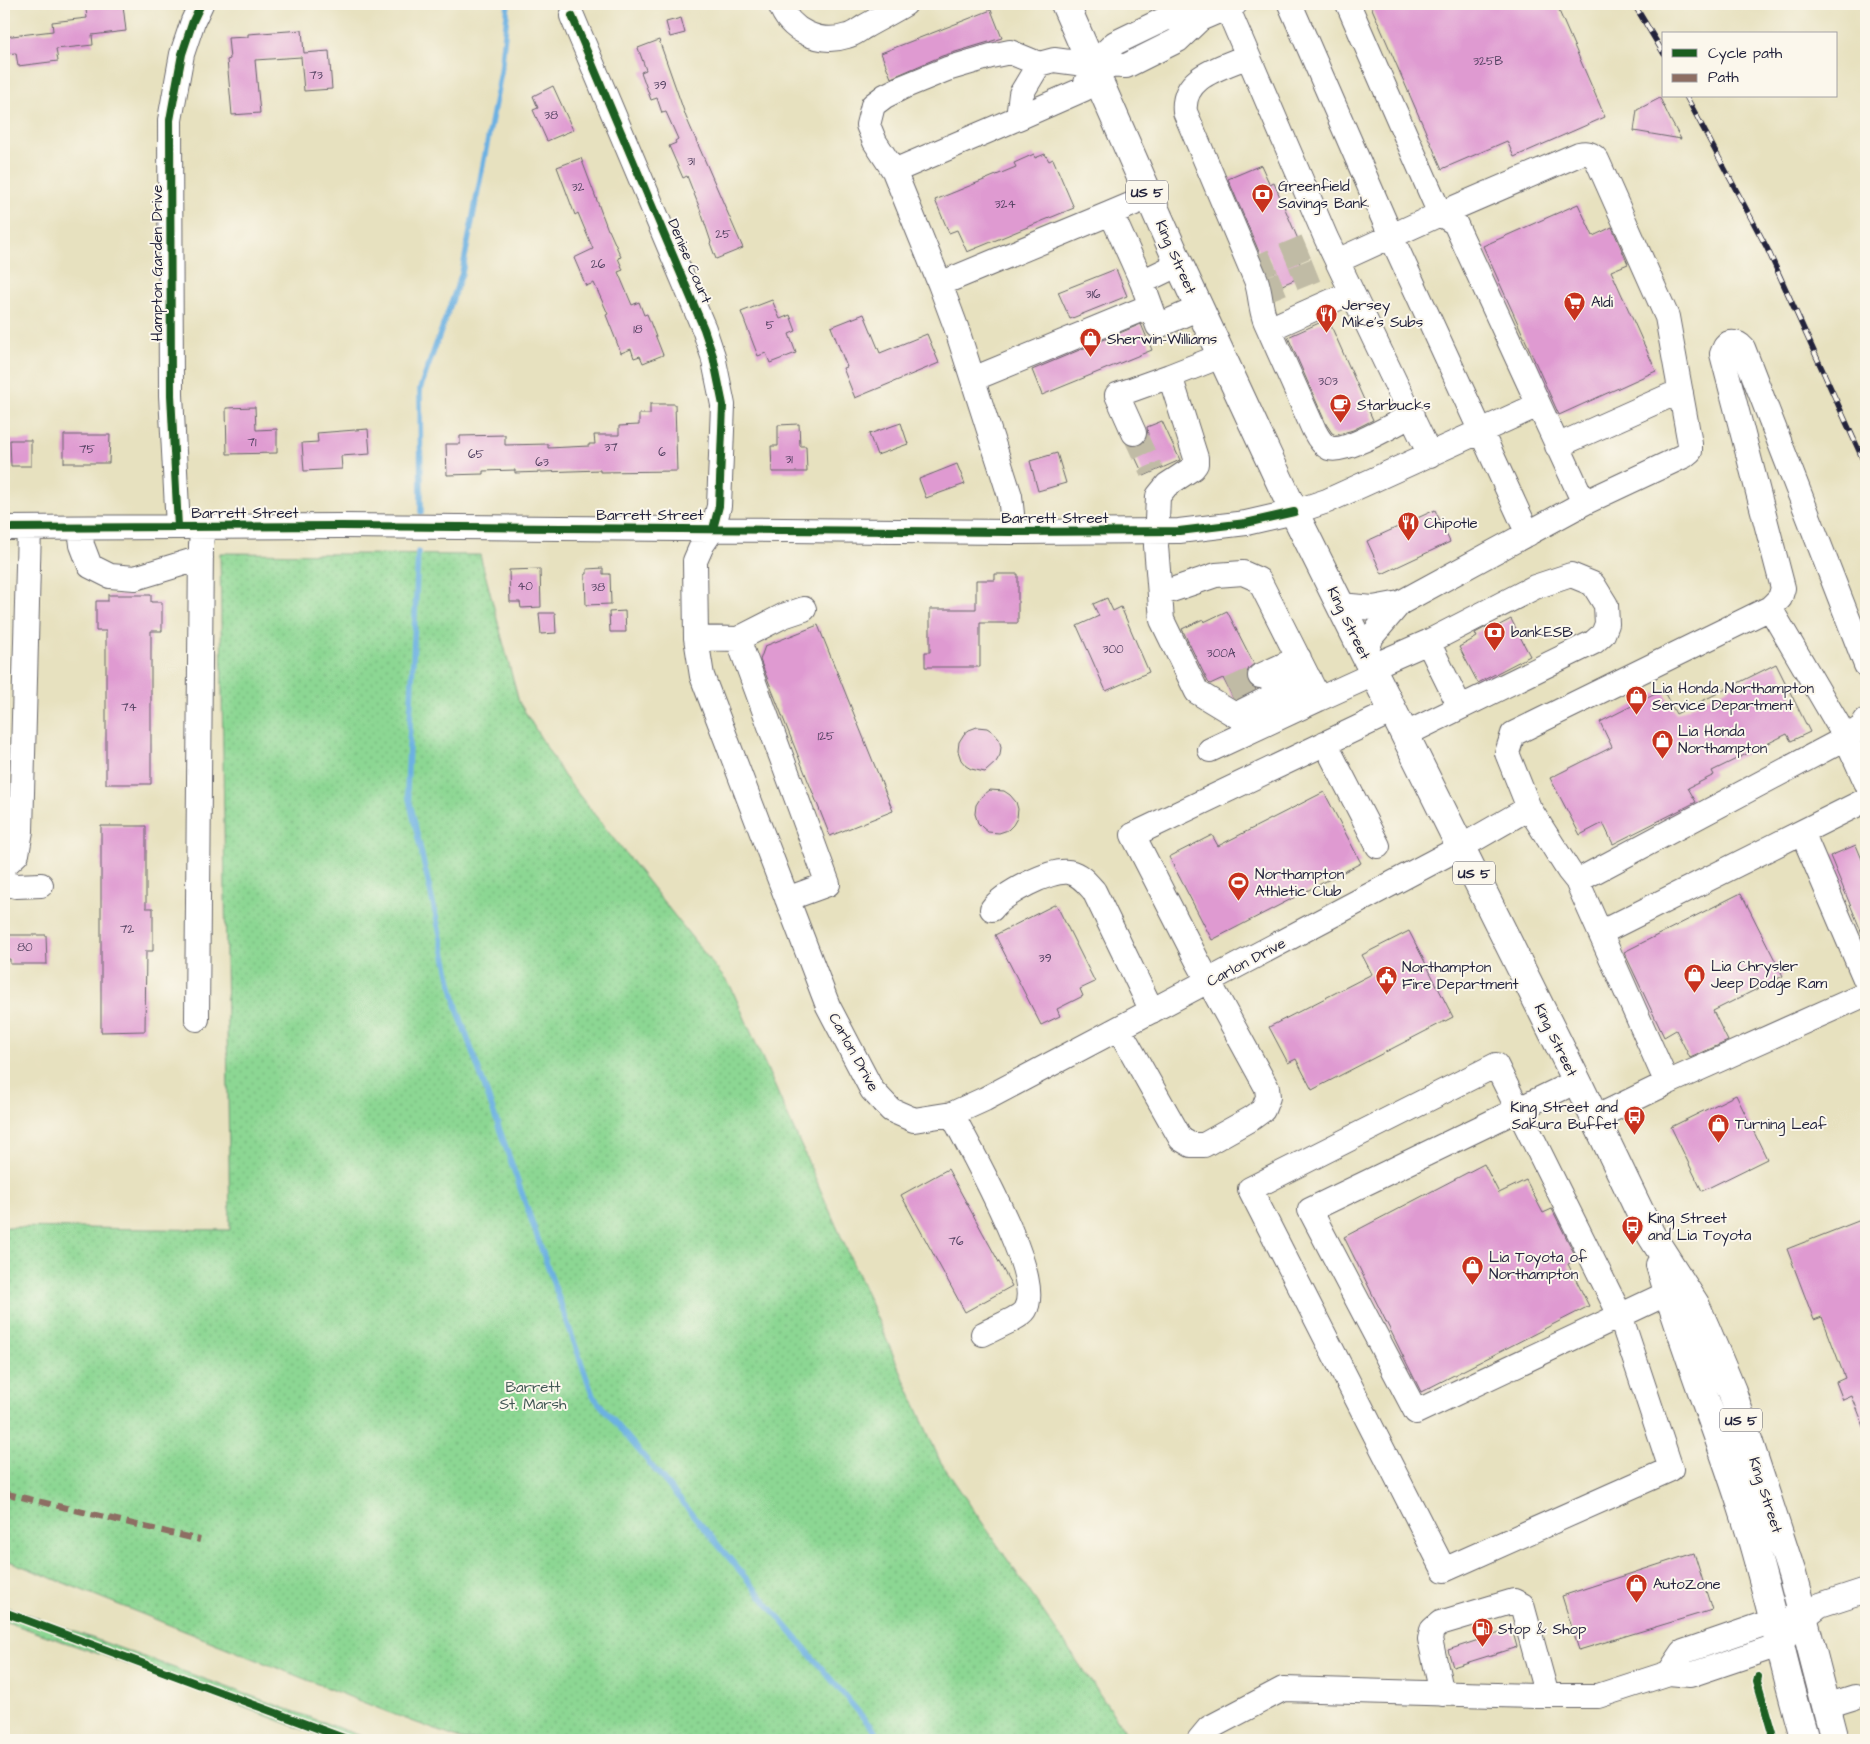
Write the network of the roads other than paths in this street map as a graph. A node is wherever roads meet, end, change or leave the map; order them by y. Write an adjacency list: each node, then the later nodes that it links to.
1 (201, 4): 39 (street, Hampton Garden Drive)
2 (780, 4): 3 (street)
3 (905, 4)
4 (1065, 4): 12 (main road, King Street / US 5)
5 (1290, 4): 18 (street)
6 (1348, 4): 17 (street)
7 (1231, 5): 8 (street); 10 (street)
8 (1196, 11): 12 (street)
9 (572, 16): 44 (street, Denise Court)
10 (1248, 56): 19 (street); 26 (street)
11 (1039, 64): 12 (street); 13 (street); 14 (street)
12 (1092, 65): 13 (street); 15 (main road, King Street / US 5)
13 (1018, 118): 14 (street)
14 (894, 171): 22 (street)
15 (1149, 197): 16 (street); 20 (main road, King Street / US 5)
16 (1111, 213): 21 (street); 22 (street)
17 (1440, 214): 18 (street); 30 (street); 31 (street)
18 (1391, 236): 19 (street); 34 (street)
19 (1337, 261): 23 (street)
20 (1179, 264): 21 (street); 25 (main road, King Street / US 5)
21 (1142, 282): 24 (street)
22 (940, 284): 29 (street)
23 (1352, 292): 26 (street); 32 (street)
24 (1150, 306): 25 (street); 29 (street)
25 (1198, 308): 27 (main road, King Street / US 5)
26 (1269, 328): 32 (street)
27 (1221, 356): 28 (street); 38 (main road, King Street / US 5)
28 (1170, 376): 33 (street); 45 (street)
29 (973, 379): 46 (street)
30 (1681, 393): 35 (street); 37 (street)
31 (1538, 405): 34 (street, Barrett Street); 35 (street)
32 (1412, 415): 36 (street)
33 (1141, 430)
34 (1482, 431): 36 (street, Barrett Street); 47 (street)
35 (1557, 446): 37 (street)
36 (1430, 455): 38 (street, Barrett Street)
37 (1584, 503): 47 (street)
38 (1294, 512): 45 (street, Barrett Street); 51 (main road, King Street / US 5)
39 (178, 527): 40 (street, Barrett Street); 43 (street, Barrett Street)
40 (203, 527): 44 (street, Barrett Street); 48 (street)
41 (4, 528): 42 (street, Barrett Street)
42 (29, 528): 43 (street, Barrett Street); 73 (street)
43 (80, 528): 48 (street)
44 (712, 529): 46 (street, Barrett Street); 54 (street, Carlon Drive)
45 (1156, 531): 46 (street, Barrett Street); 49 (street)
46 (1011, 532)
47 (1528, 534): 50 (street)
48 (201, 558): 84 (street)
49 (1160, 594): 60 (street); 60 (street)
50 (1400, 603): 51 (street); 58 (street)
51 (1340, 605): 58 (main road, King Street / US 5)
52 (1770, 608): 57 (street); 64 (street); 69 (street)
53 (804, 609): 55 (street)
54 (696, 638): 55 (street); 77 (street, Carlon Drive)
55 (738, 639): 77 (street)
56 (1428, 642): 58 (street); 61 (street); 61 (street)
57 (1866, 664)
58 (1370, 666): 60 (street); 63 (main road, King Street / US 5)
59 (1260, 676): 60 (street)
60 (1309, 678): 66 (street)
61 (1460, 708): 63 (street)
62 (1866, 720): 64 (street)
63 (1398, 723): 65 (street); 72 (main road, King Street / US 5)
64 (1846, 738): 67 (street); 74 (street)
65 (1325, 743): 71 (street); 81 (street)
66 (1210, 750)
67 (1866, 782)
68 (1866, 800): 70 (street)
69 (1529, 808): 72 (street, Carlon Drive); 74 (street)
70 (1802, 832): 79 (street); 80 (street)
71 (1378, 846)
72 (1461, 847): 81 (street, Carlon Drive); 86 (main road, King Street / US 5)
73 (4, 866)
74 (1577, 881): 79 (street)
75 (4, 883): 76 (street)
76 (41, 885)
77 (787, 899): 89 (street, Carlon Drive)
78 (992, 909): 83 (street)
79 (1599, 929): 87 (street)
80 (1866, 980)
81 (1208, 982): 83 (street, Carlon Drive); 85 (street)
82 (1866, 994): 87 (street)
83 (1152, 1011): 85 (street, Carlon Drive)
84 (197, 1019)
85 (1118, 1029): 89 (street, Carlon Drive)
86 (1577, 1081): 88 (street); 90 (main road, King Street / US 5)
87 (1667, 1083): 90 (street)
88 (1518, 1109): 93 (street); 93 (street); 93 (street)
89 (952, 1114): 94 (street)
90 (1595, 1118): 91 (main road, King Street / US 5)
91 (1651, 1235): 92 (main road, King Street / US 5); 96 (main road, King Street / US 5)
92 (1668, 1293): 93 (street); 97 (main road, King Street / US 5)
93 (1620, 1315)
94 (982, 1334)
95 (1866, 1590): 96 (street)
96 (1803, 1618): 97 (street); 101 (main road, King Street / US 5)
97 (1776, 1633): 99 (street); 103 (main road, King Street / US 5)
98 (1442, 1694): 99 (street); 99 (street); 102 (street)
99 (1547, 1696)
100 (1856, 1697): 101 (street)
101 (1826, 1706): 104 (main road, King Street / US 5)
102 (1199, 1740)
103 (1805, 1740)
104 (1835, 1740)

